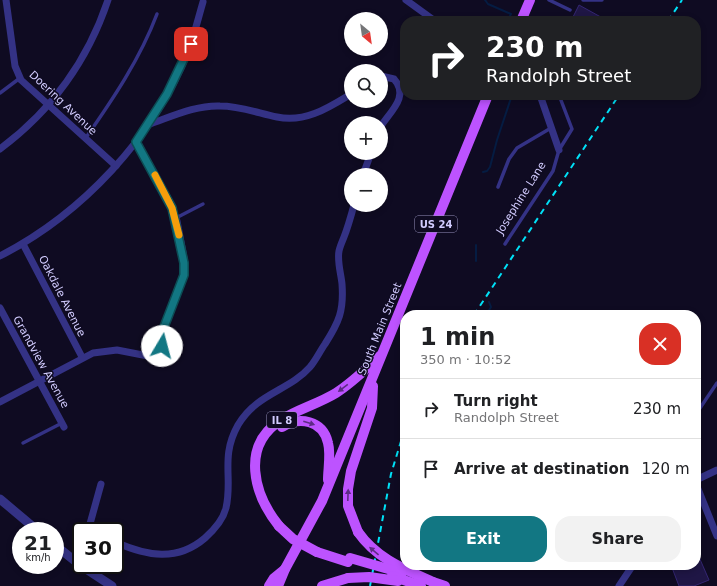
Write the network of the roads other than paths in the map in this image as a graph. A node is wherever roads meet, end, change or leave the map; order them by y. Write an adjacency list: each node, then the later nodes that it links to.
1 (6, 0): 14 (street, Doering Avenue)
2 (108, 0): 20 (street)
3 (406, 0): 11 (street)
4 (530, 0): 12 (main road)
5 (549, 0): 9 (lane)
6 (583, 0): 7 (lane)
7 (602, 0)
8 (203, 2): 22 (street)
9 (570, 10)
10 (157, 14): 24 (lane)
11 (428, 16)
12 (523, 16)
13 (388, 77): 21 (street)
14 (20, 78): 15 (lane); 20 (street, Doering Avenue)
15 (0, 93)
16 (344, 98): 22 (street)
17 (486, 100): 37 (main road, South Main Street / US 24)
18 (542, 100): 23 (street, Josephine Lane)
19 (561, 100): 27 (lane)
20 (48, 105): 24 (street, Doering Avenue); 26 (street)
21 (388, 117)
22 (147, 126): 25 (street)
23 (552, 127): 27 (street, Josephine Lane); 29 (lane)
24 (85, 138): 28 (street, Doering Avenue)
25 (136, 142): 28 (street); 32 (street)
26 (0, 149)
27 (558, 150): 34 (lane, Josephine Lane)
28 (116, 166): 33 (street)
29 (498, 187)
30 (203, 204): 32 (lane)
31 (352, 212): 58 (street)
32 (176, 218): 40 (street)
33 (23, 244): 35 (street); 40 (street, Oakdale Avenue)
34 (505, 244)
35 (0, 256)
36 (0, 308): 42 (street, Grandview Avenue)
37 (400, 310)
38 (400, 311): 39 (main road, South Main Street / US 24)
39 (383, 353): 41 (main road, South Main Street / US 24); 56 (main road, IL 8, one-way to 56)
40 (82, 357): 42 (street)
41 (373, 377): 51 (main road, South Main Street / US 24); 60 (main road, one-way to 41, bridge)
42 (39, 381): 44 (street); 46 (street, Grandview Avenue)
43 (717, 383): 45 (lane)
44 (0, 402)
45 (701, 407)
46 (63, 425): 47 (lane)
47 (23, 443)
48 (717, 470): 49 (street)
49 (701, 478)
50 (101, 484): 55 (street)
51 (328, 485): 56 (main road, IL 8, one-way to 51); 61 (main road, South Main Street / US 24)
52 (701, 496): 57 (street)
53 (0, 499): 54 (street)
54 (27, 522)
55 (90, 522)
56 (281, 524): 59 (main road, IL 8)
57 (717, 536)
58 (124, 545)
59 (349, 560): 65 (main road, IL 8, bridge); 71 (main road, IL 8, bridge)
60 (400, 566)
61 (285, 568): 67 (main road, South Main Street / US 24); 68 (main road, South Main Street)
62 (409, 570): 65 (main road, one-way to 62, bridge)
63 (630, 570): 73 (street)
64 (96, 574): 66 (street)
65 (433, 582): 72 (main road, IL 8)
66 (112, 586)
67 (268, 586)
68 (278, 586)
69 (322, 586): 70 (main road, bridge)
70 (417, 586)
71 (421, 586)
72 (445, 586)
73 (619, 586)

